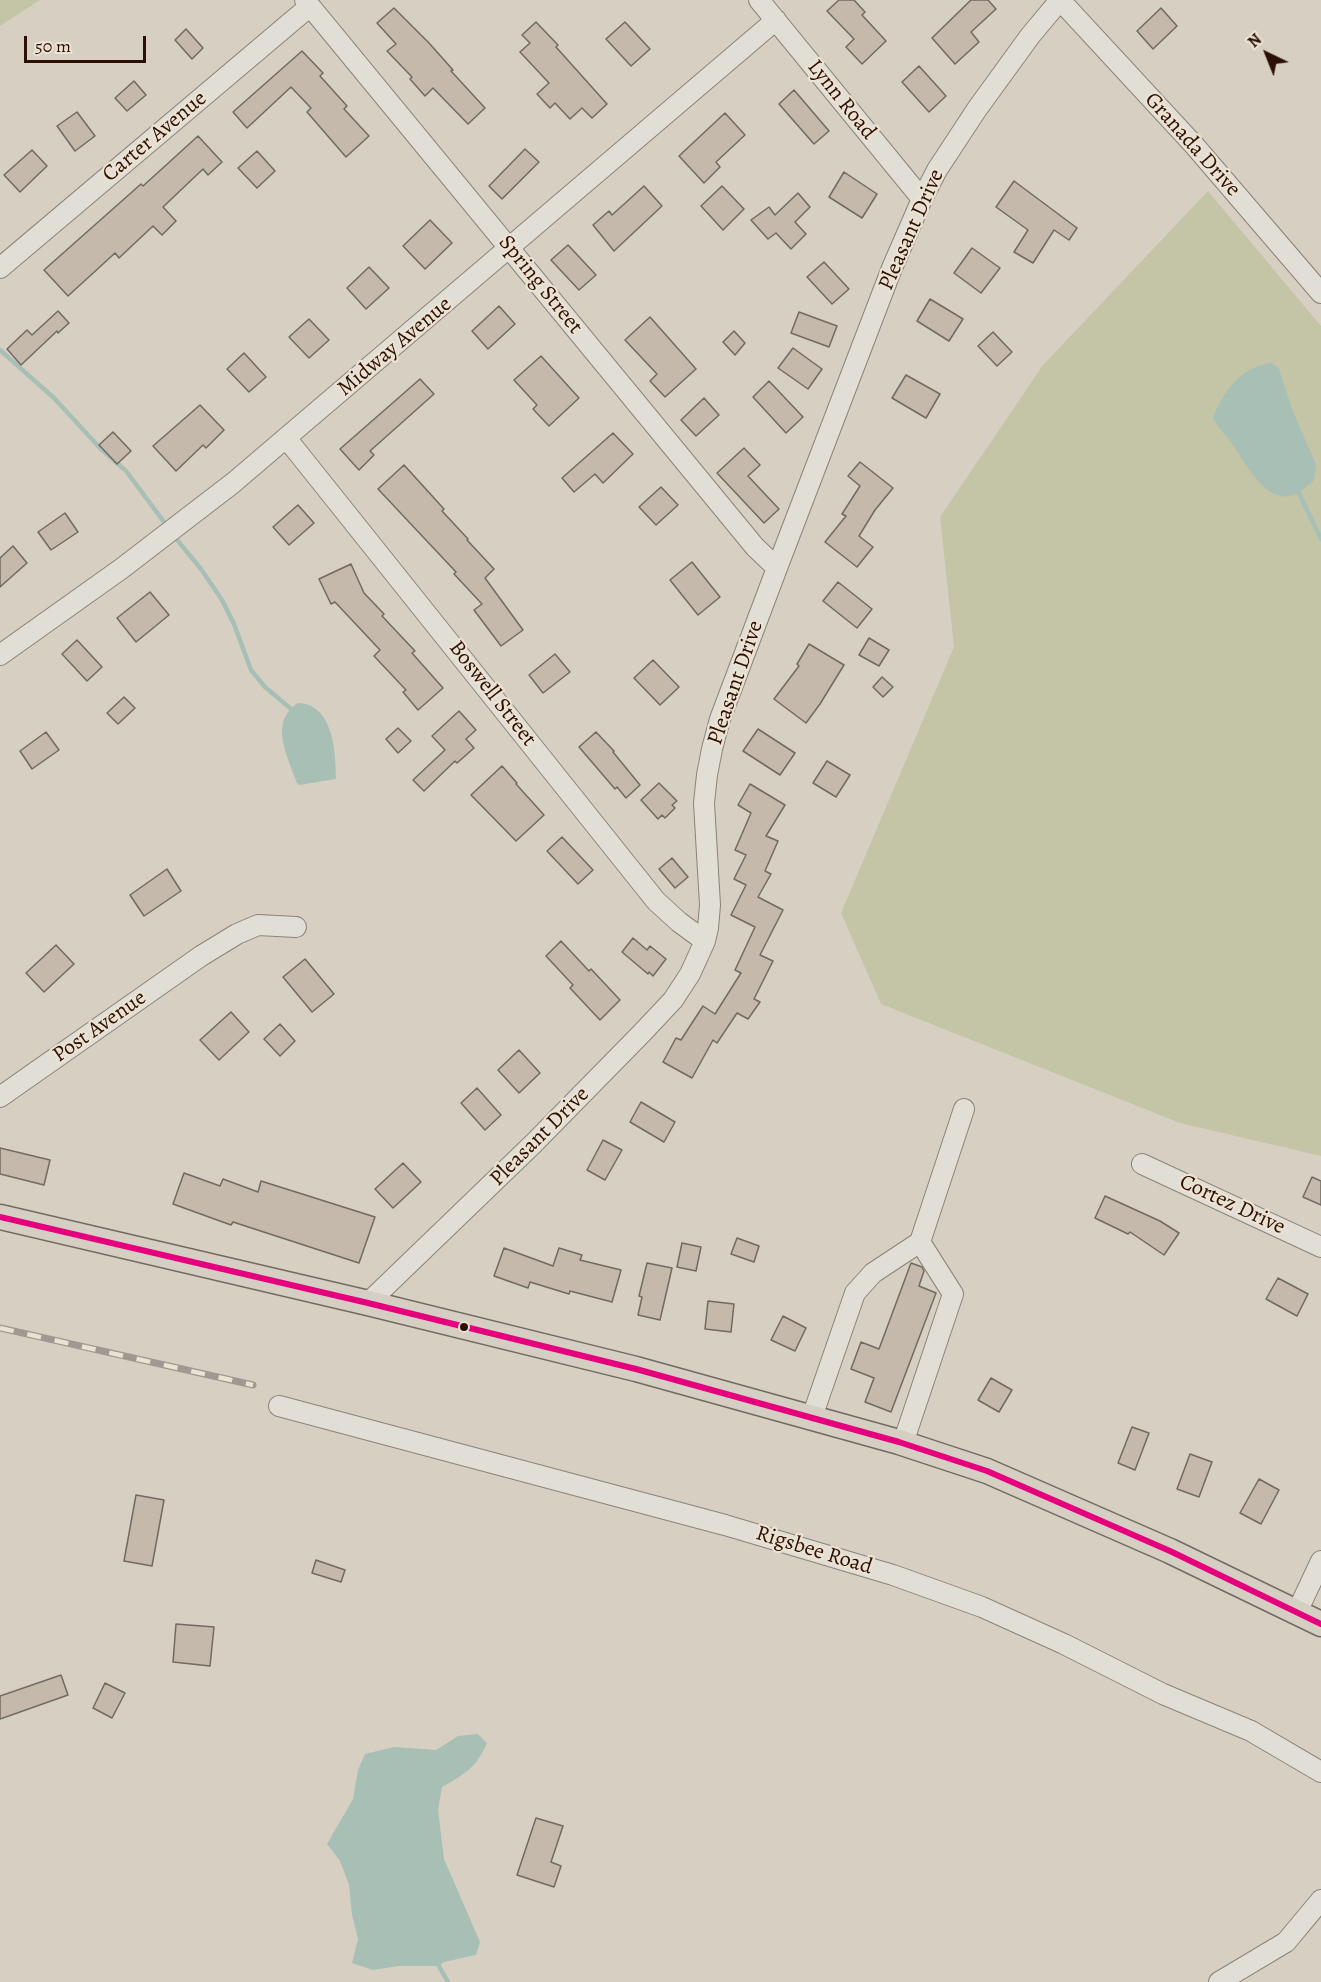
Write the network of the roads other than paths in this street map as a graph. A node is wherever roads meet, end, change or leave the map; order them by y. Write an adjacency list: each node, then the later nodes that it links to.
1 (759, 0): 4 (street, Lynn Road)
2 (1060, 0): 5 (street, Pleasant Drive); 8 (street, Granada Drive)
3 (307, 3): 6 (street, Spring Street); 7 (street, Carter Avenue)
4 (776, 20): 5 (street, Lynn Road); 6 (street, Midway Avenue)
5 (922, 199): 10 (street, Pleasant Drive)
6 (510, 248): 9 (street, Midway Avenue); 10 (street, Spring Street)
7 (0, 268)
8 (1321, 293)
9 (287, 439): 11 (street, Midway Avenue); 13 (street, Boswell Street)
10 (777, 568): 13 (street, Pleasant Drive)
11 (0, 655)
12 (296, 927): 14 (street, Post Avenue)
13 (705, 940): 20 (street, Pleasant Drive)
14 (0, 1097)
15 (964, 1109): 18 (street)
16 (1142, 1164): 19 (street, Cortez Drive)
17 (0, 1217): 20 (main road)
18 (920, 1242): 22 (street); 23 (street)
19 (1321, 1247)
20 (368, 1303): 22 (main road)
21 (279, 1406): 27 (street, Rigsbee Road)
22 (812, 1417): 23 (main road)
23 (903, 1443): 25 (main road)
24 (1321, 1561): 25 (street)
25 (1297, 1612): 26 (main road)
26 (1321, 1624)
27 (1321, 1772)
28 (1321, 1900): 29 (street)
29 (1219, 1982)

